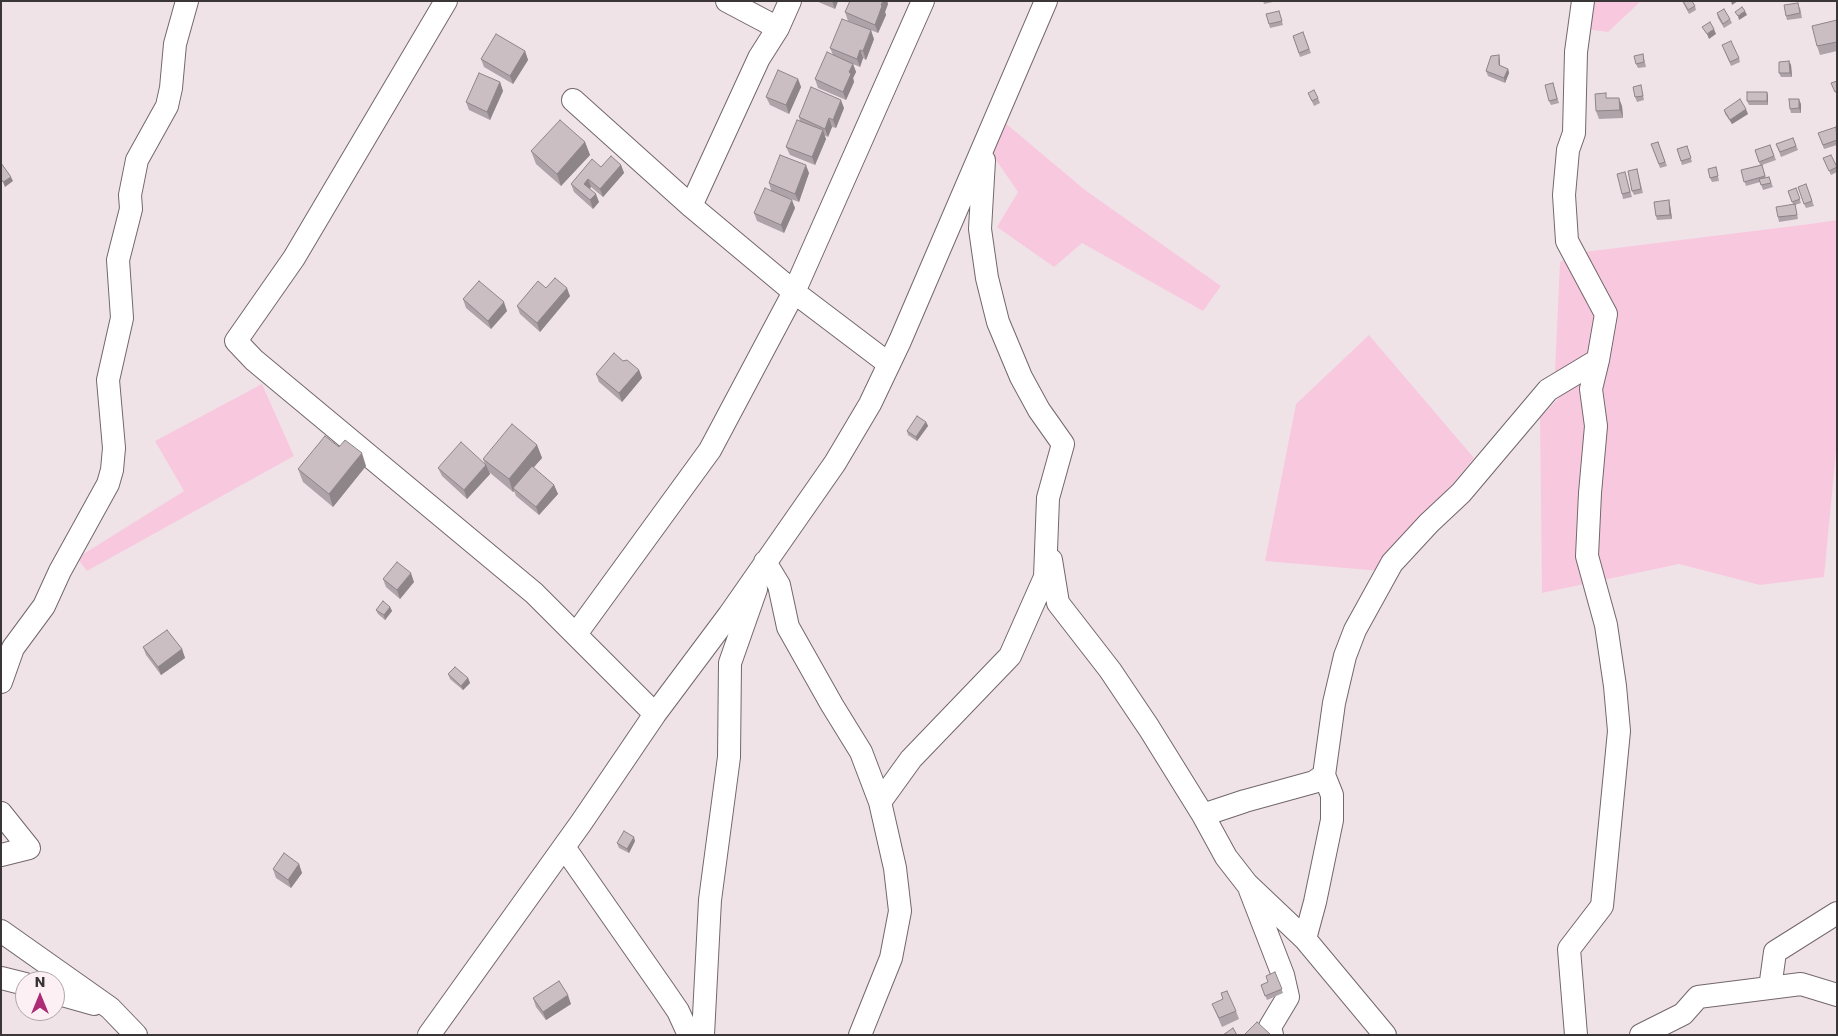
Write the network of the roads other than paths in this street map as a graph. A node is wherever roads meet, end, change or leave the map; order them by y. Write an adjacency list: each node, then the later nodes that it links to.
1 (187, 1): 18 (street)
2 (446, 1): 17 (street)
3 (727, 1): 8 (street)
4 (790, 1): 8 (street)
5 (923, 1): 12 (street)
6 (1046, 1): 10 (street)
7 (1583, 1): 13 (street)
8 (778, 28): 11 (street)
9 (573, 100): 11 (street)
10 (985, 144): 14 (street); 15 (street)
11 (691, 206): 12 (street)
12 (794, 292): 14 (street); 17 (street)
13 (1598, 360): 20 (street); 43 (street)
14 (889, 364): 16 (street)
15 (1046, 530): 21 (street); 23 (street)
16 (765, 562): 19 (street); 21 (street); 39 (street)
17 (576, 634): 19 (street)
18 (1, 682)
19 (655, 714): 24 (street)
20 (1324, 775): 23 (street); 29 (street)
21 (880, 802): 40 (street)
22 (1, 813): 25 (street)
23 (1203, 815): 26 (street)
24 (564, 847): 37 (street); 38 (street)
25 (1, 854)
26 (1247, 884): 29 (street); 41 (street)
27 (1837, 913): 32 (street)
28 (1, 931): 35 (street)
29 (1304, 939): 42 (street)
30 (1, 978): 31 (street)
31 (15, 982)
32 (1770, 988): 33 (street); 44 (street)
33 (1837, 995)
34 (65, 996): 35 (street)
35 (110, 1008): 36 (street)
36 (136, 1035)
37 (429, 1035)
38 (689, 1035)
39 (703, 1035)
40 (860, 1035)
41 (1272, 1035)
42 (1385, 1035)
43 (1576, 1035)
44 (1641, 1035)

